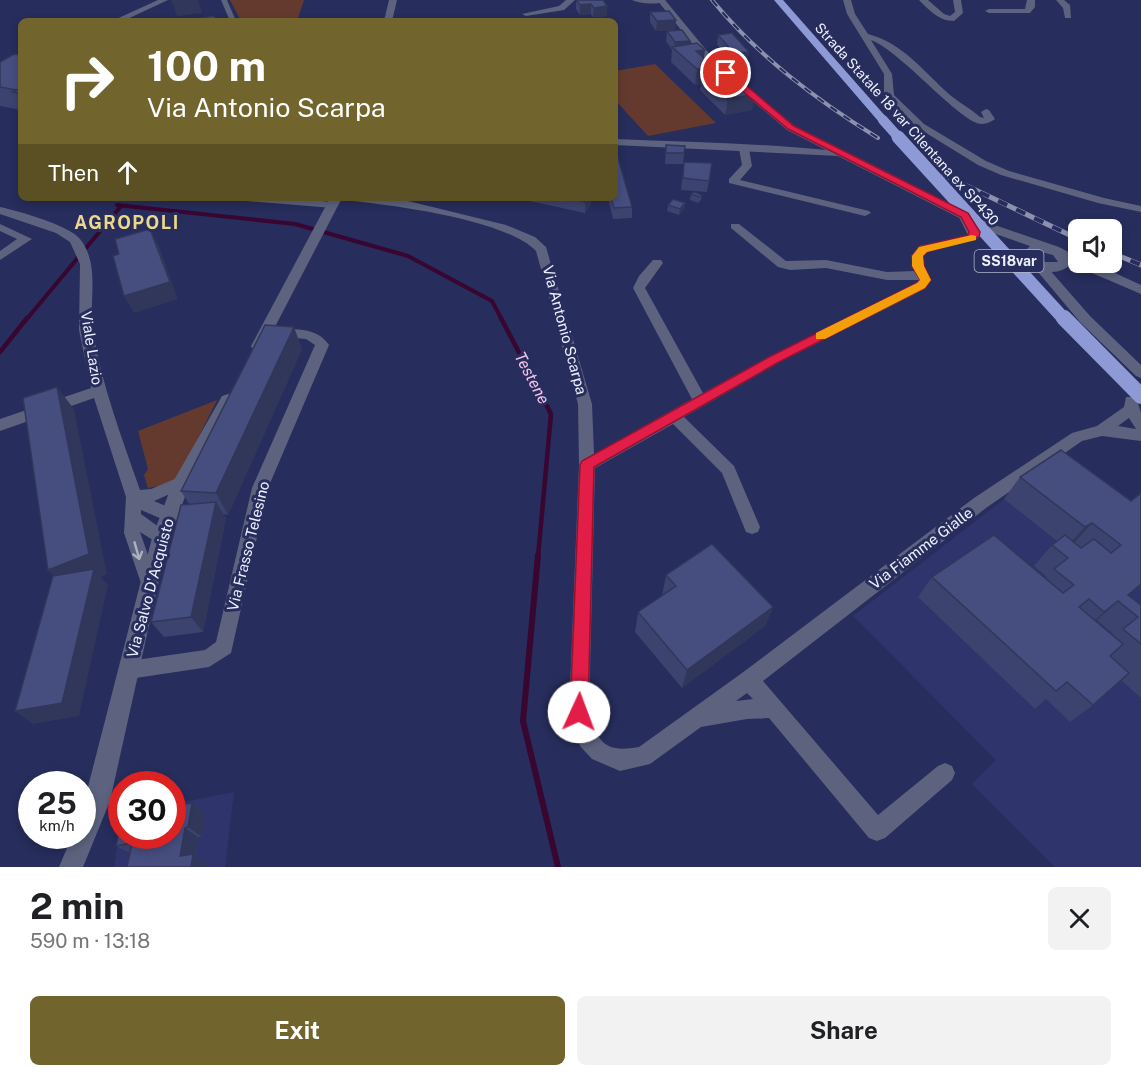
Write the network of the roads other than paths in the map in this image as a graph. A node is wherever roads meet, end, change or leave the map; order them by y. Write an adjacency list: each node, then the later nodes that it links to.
1 (164, 0): 16 (street)
2 (224, 0): 17 (street)
3 (393, 0): 18 (street)
4 (571, 0): 14 (street)
5 (636, 0): 12 (street)
6 (778, 0): 50 (highway, Strada Statale 18 var Cilentana ex SP430 / SS18var, bridge)
7 (847, 0): 19 (street)
8 (923, 0): 9 (street)
9 (957, 0)
10 (1031, 0): 13 (street)
11 (1060, 0): 15 (street)
12 (662, 1): 21 (street)
13 (989, 11)
14 (526, 14)
15 (1068, 16)
16 (123, 18)
17 (231, 18)
18 (388, 18)
19 (864, 36): 20 (street); 30 (street)
20 (986, 112)
21 (791, 128): 23 (street); 24 (street)
22 (618, 142): 25 (street)
23 (821, 143): 24 (street); 26 (street)
24 (793, 147): 25 (street); 26 (street)
25 (744, 149): 32 (street)
26 (844, 156): 33 (street)
27 (299, 201): 29 (street)
28 (381, 201): 58 (street, Via Antonio Scarpa)
29 (334, 203): 44 (street)
30 (1141, 209)
31 (0, 210): 49 (street, Viale Lazio)
32 (865, 213)
33 (964, 215): 35 (street); 41 (street)
34 (735, 226): 41 (street)
35 (985, 226): 38 (street); 39 (street)
36 (0, 227): 37 (street)
37 (0, 256)
38 (1058, 259): 39 (street); 42 (street); 43 (street)
39 (1033, 260): 42 (street)
40 (657, 263): 51 (street)
41 (923, 275): 51 (street)
42 (1055, 284): 45 (street)
43 (1141, 290)
44 (265, 333): 46 (street); 66 (street, Via Frasso Telesino)
45 (1128, 361): 47 (street); 50 (street)
46 (249, 362)
47 (1141, 373)
48 (238, 382): 59 (street, Via Salvo D'Acquisto)
49 (99, 391): 54 (street); 60 (street, Viale Lazio)
50 (1140, 394): 52 (street)
51 (700, 401): 53 (street)
52 (1131, 409): 55 (street); 56 (street, Via Fiamme Gialle)
53 (674, 416): 58 (street); 63 (street)
54 (0, 425)
55 (1141, 425)
56 (1102, 430): 57 (street); 67 (street, Via Fiamme Gialle)
57 (1141, 435)
58 (587, 465): 69 (street, Via Antonio Scarpa)
59 (182, 482): 60 (street); 61 (street, Via Salvo D'Acquisto)
60 (134, 497): 61 (street); 62 (street, Viale Lazio)
61 (169, 515): 64 (street, Via Salvo D'Acquisto)
62 (132, 516): 64 (street); 65 (street, Viale Lazio, one-way to 65)
63 (752, 527)
64 (161, 538): 65 (street, Via Salvo D'Acquisto)
65 (148, 584): 66 (street, Via Salvo D'Acquisto)
66 (129, 670): 71 (street, Via Salvo D'Acquisto)
67 (749, 680): 68 (street); 69 (street, Via Antonio Scarpa)
68 (772, 708): 69 (street); 70 (street)
69 (696, 718)
70 (945, 773)
71 (71, 867)

